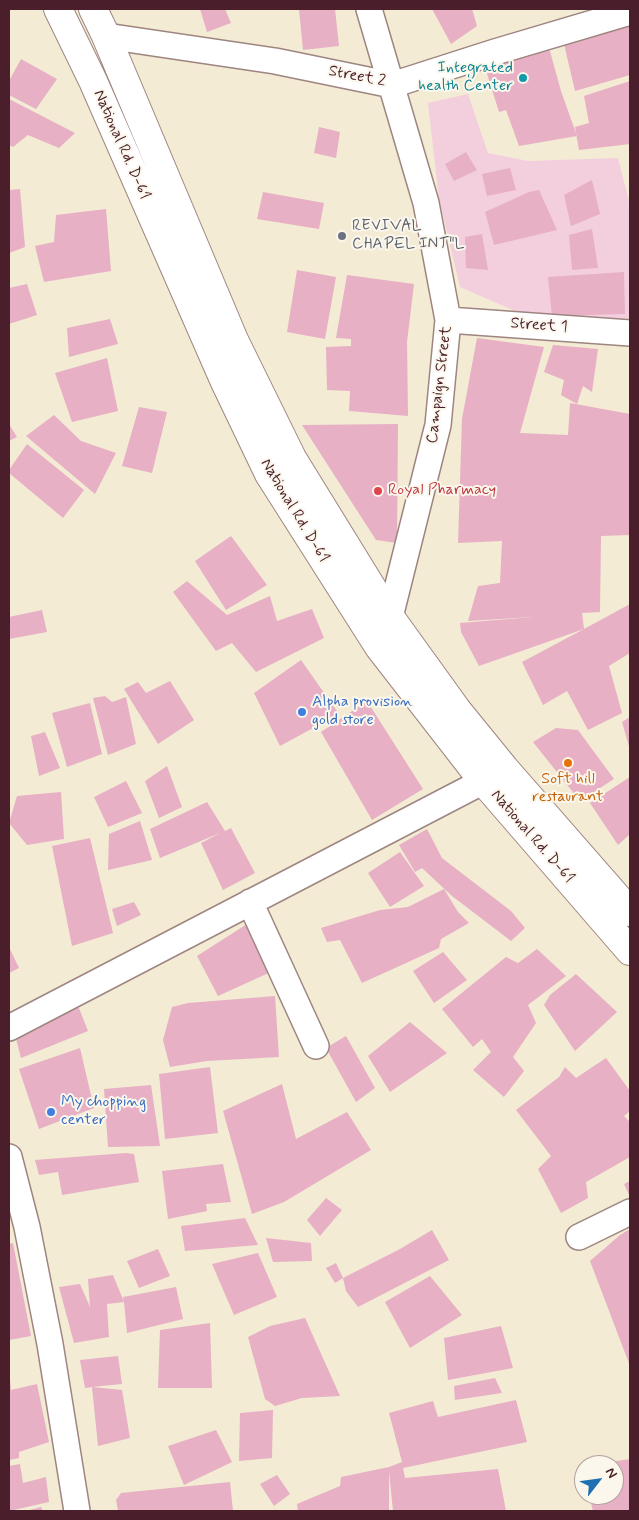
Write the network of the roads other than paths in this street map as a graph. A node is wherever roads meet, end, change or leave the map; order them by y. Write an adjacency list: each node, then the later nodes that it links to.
1 (58, 9): 10 (highway, National Rd. D-61)
2 (93, 9): 5 (highway, National Rd. D-61)
3 (369, 9): 6 (street, Campaign Street)
4 (630, 12): 6 (street, Street 2)
5 (106, 36): 6 (street, Street 2); 9 (highway, National Rd. D-61)
6 (392, 85): 7 (street, Campaign Street)
7 (448, 320): 8 (street, Street 1); 9 (street, Campaign Street)
8 (630, 333)
9 (390, 617): 10 (street, Campaign Street); 11 (highway, National Rd. D-61)
10 (379, 647): 11 (highway, National Rd. D-61)
11 (494, 775): 12 (street); 13 (highway, National Rd. D-61); 14 (highway, National Rd. D-61)
12 (250, 902): 15 (street); 16 (street)
13 (630, 912)
14 (630, 951)
15 (9, 1028)
16 (316, 1046)
17 (9, 1157): 19 (street)
18 (630, 1212): 20 (street)
19 (18, 1230): 21 (street)
20 (579, 1237)
21 (77, 1511)

